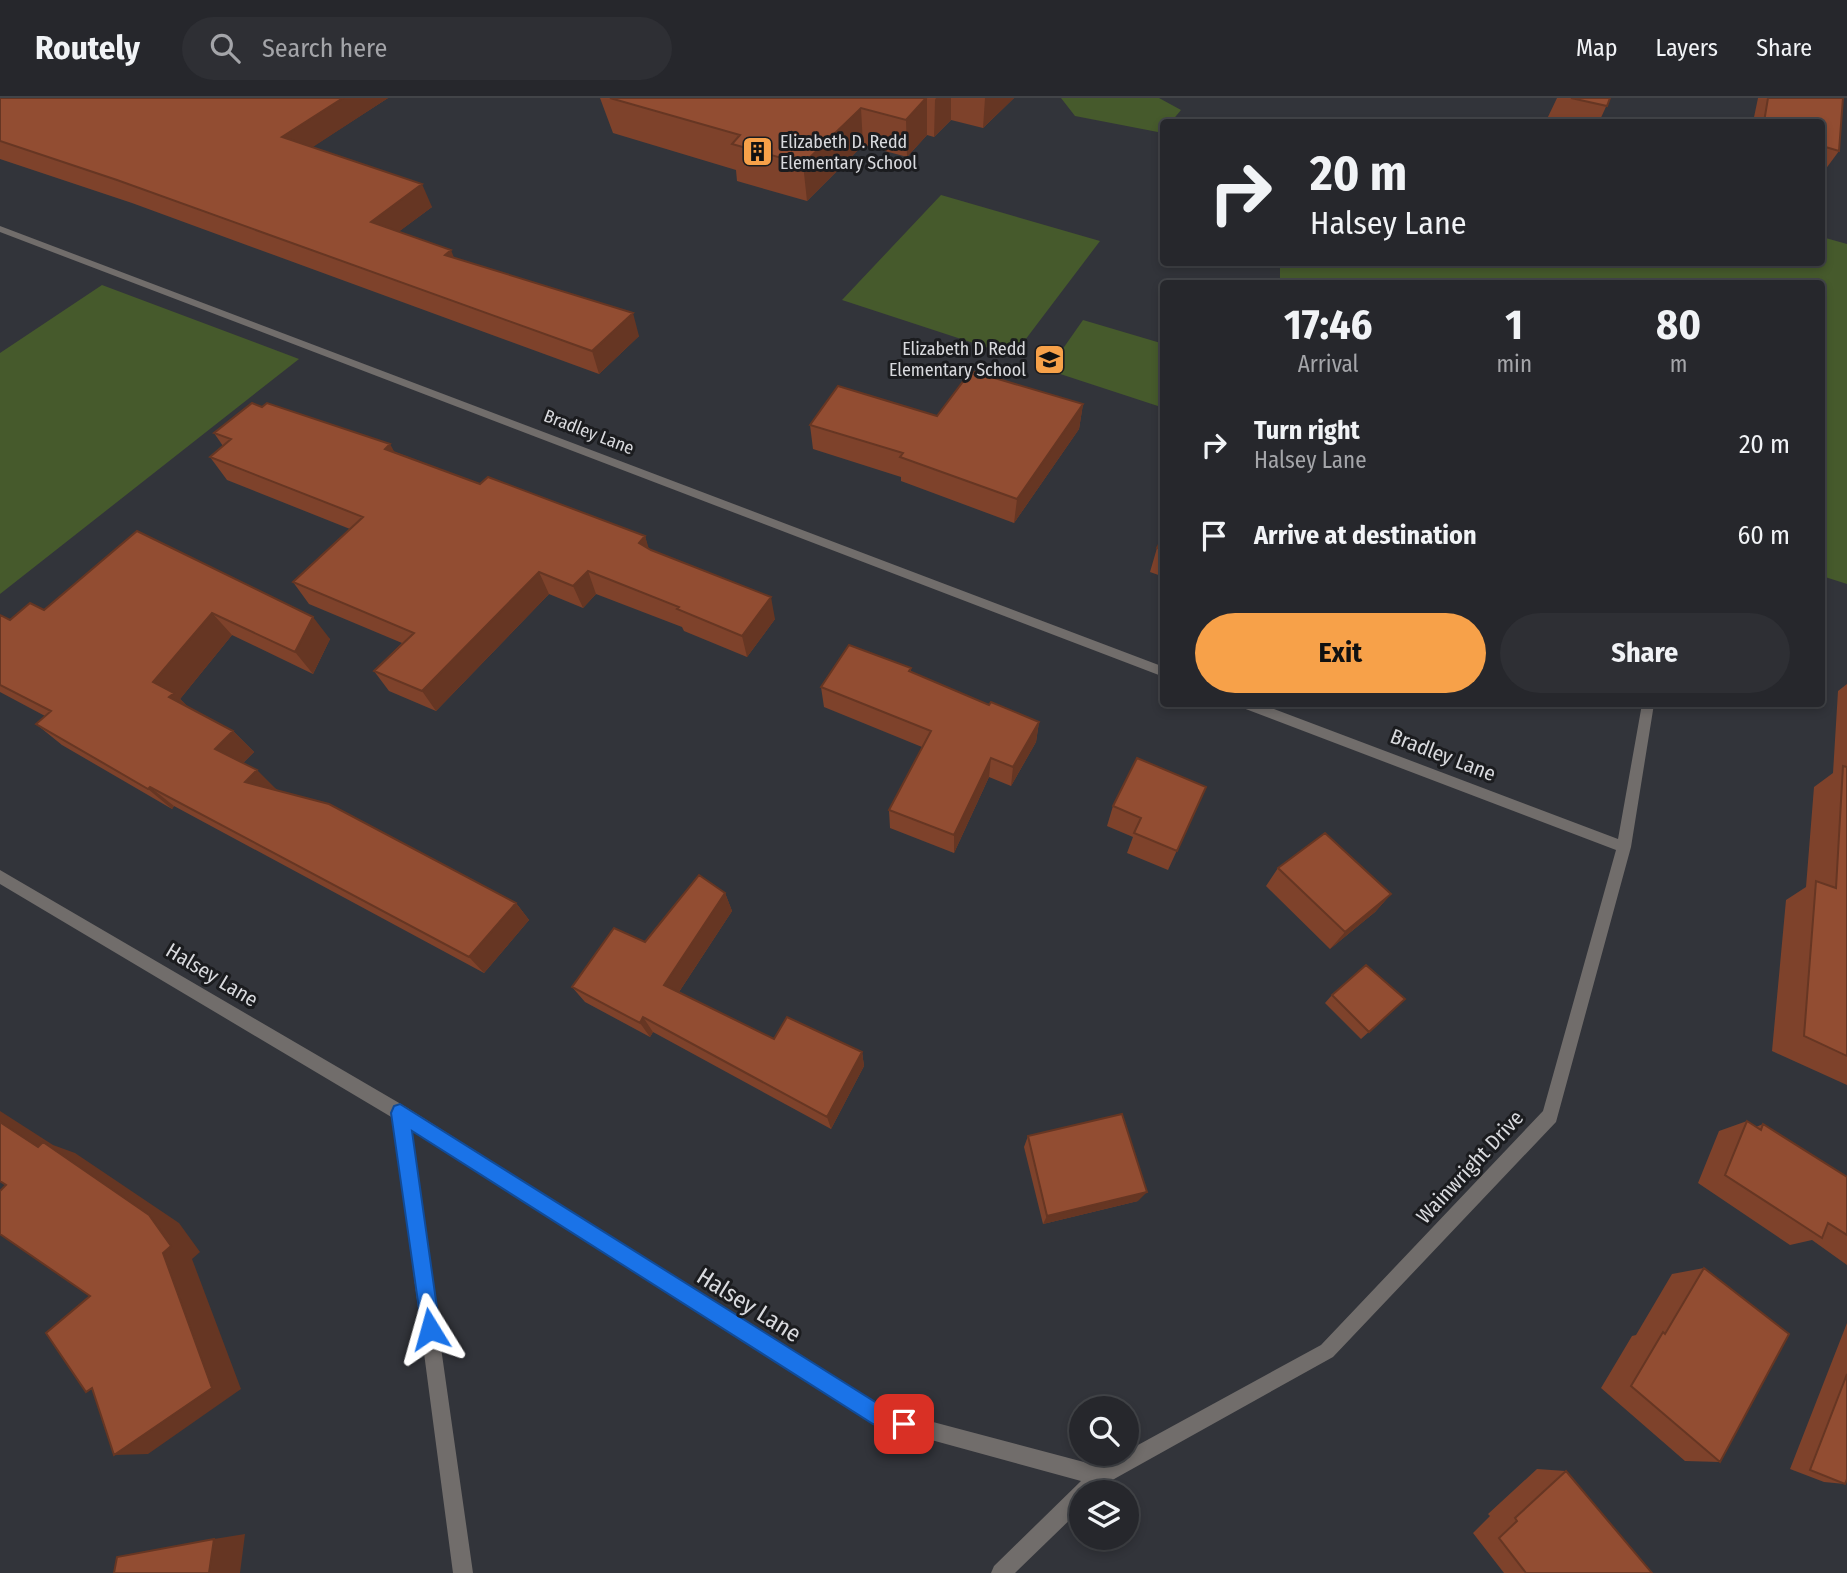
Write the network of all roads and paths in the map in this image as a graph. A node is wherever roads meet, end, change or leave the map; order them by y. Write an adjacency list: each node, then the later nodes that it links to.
1 (0, 229): 2 (street, Bradley Lane)
2 (1160, 670)
3 (1256, 707): 5 (street, Bradley Lane)
4 (1647, 707): 5 (street, Wainwright Drive)
5 (1624, 847): 8 (street, Wainwright Drive)
6 (0, 876): 7 (street, Halsey Lane)
7 (400, 1113): 8 (street, Halsey Lane); 11 (street)
8 (1100, 1476): 9 (street, Wainwright Drive)
9 (1096, 1480)
10 (1069, 1506): 12 (street, Wainwright Drive)
11 (463, 1573)
12 (1000, 1573)

